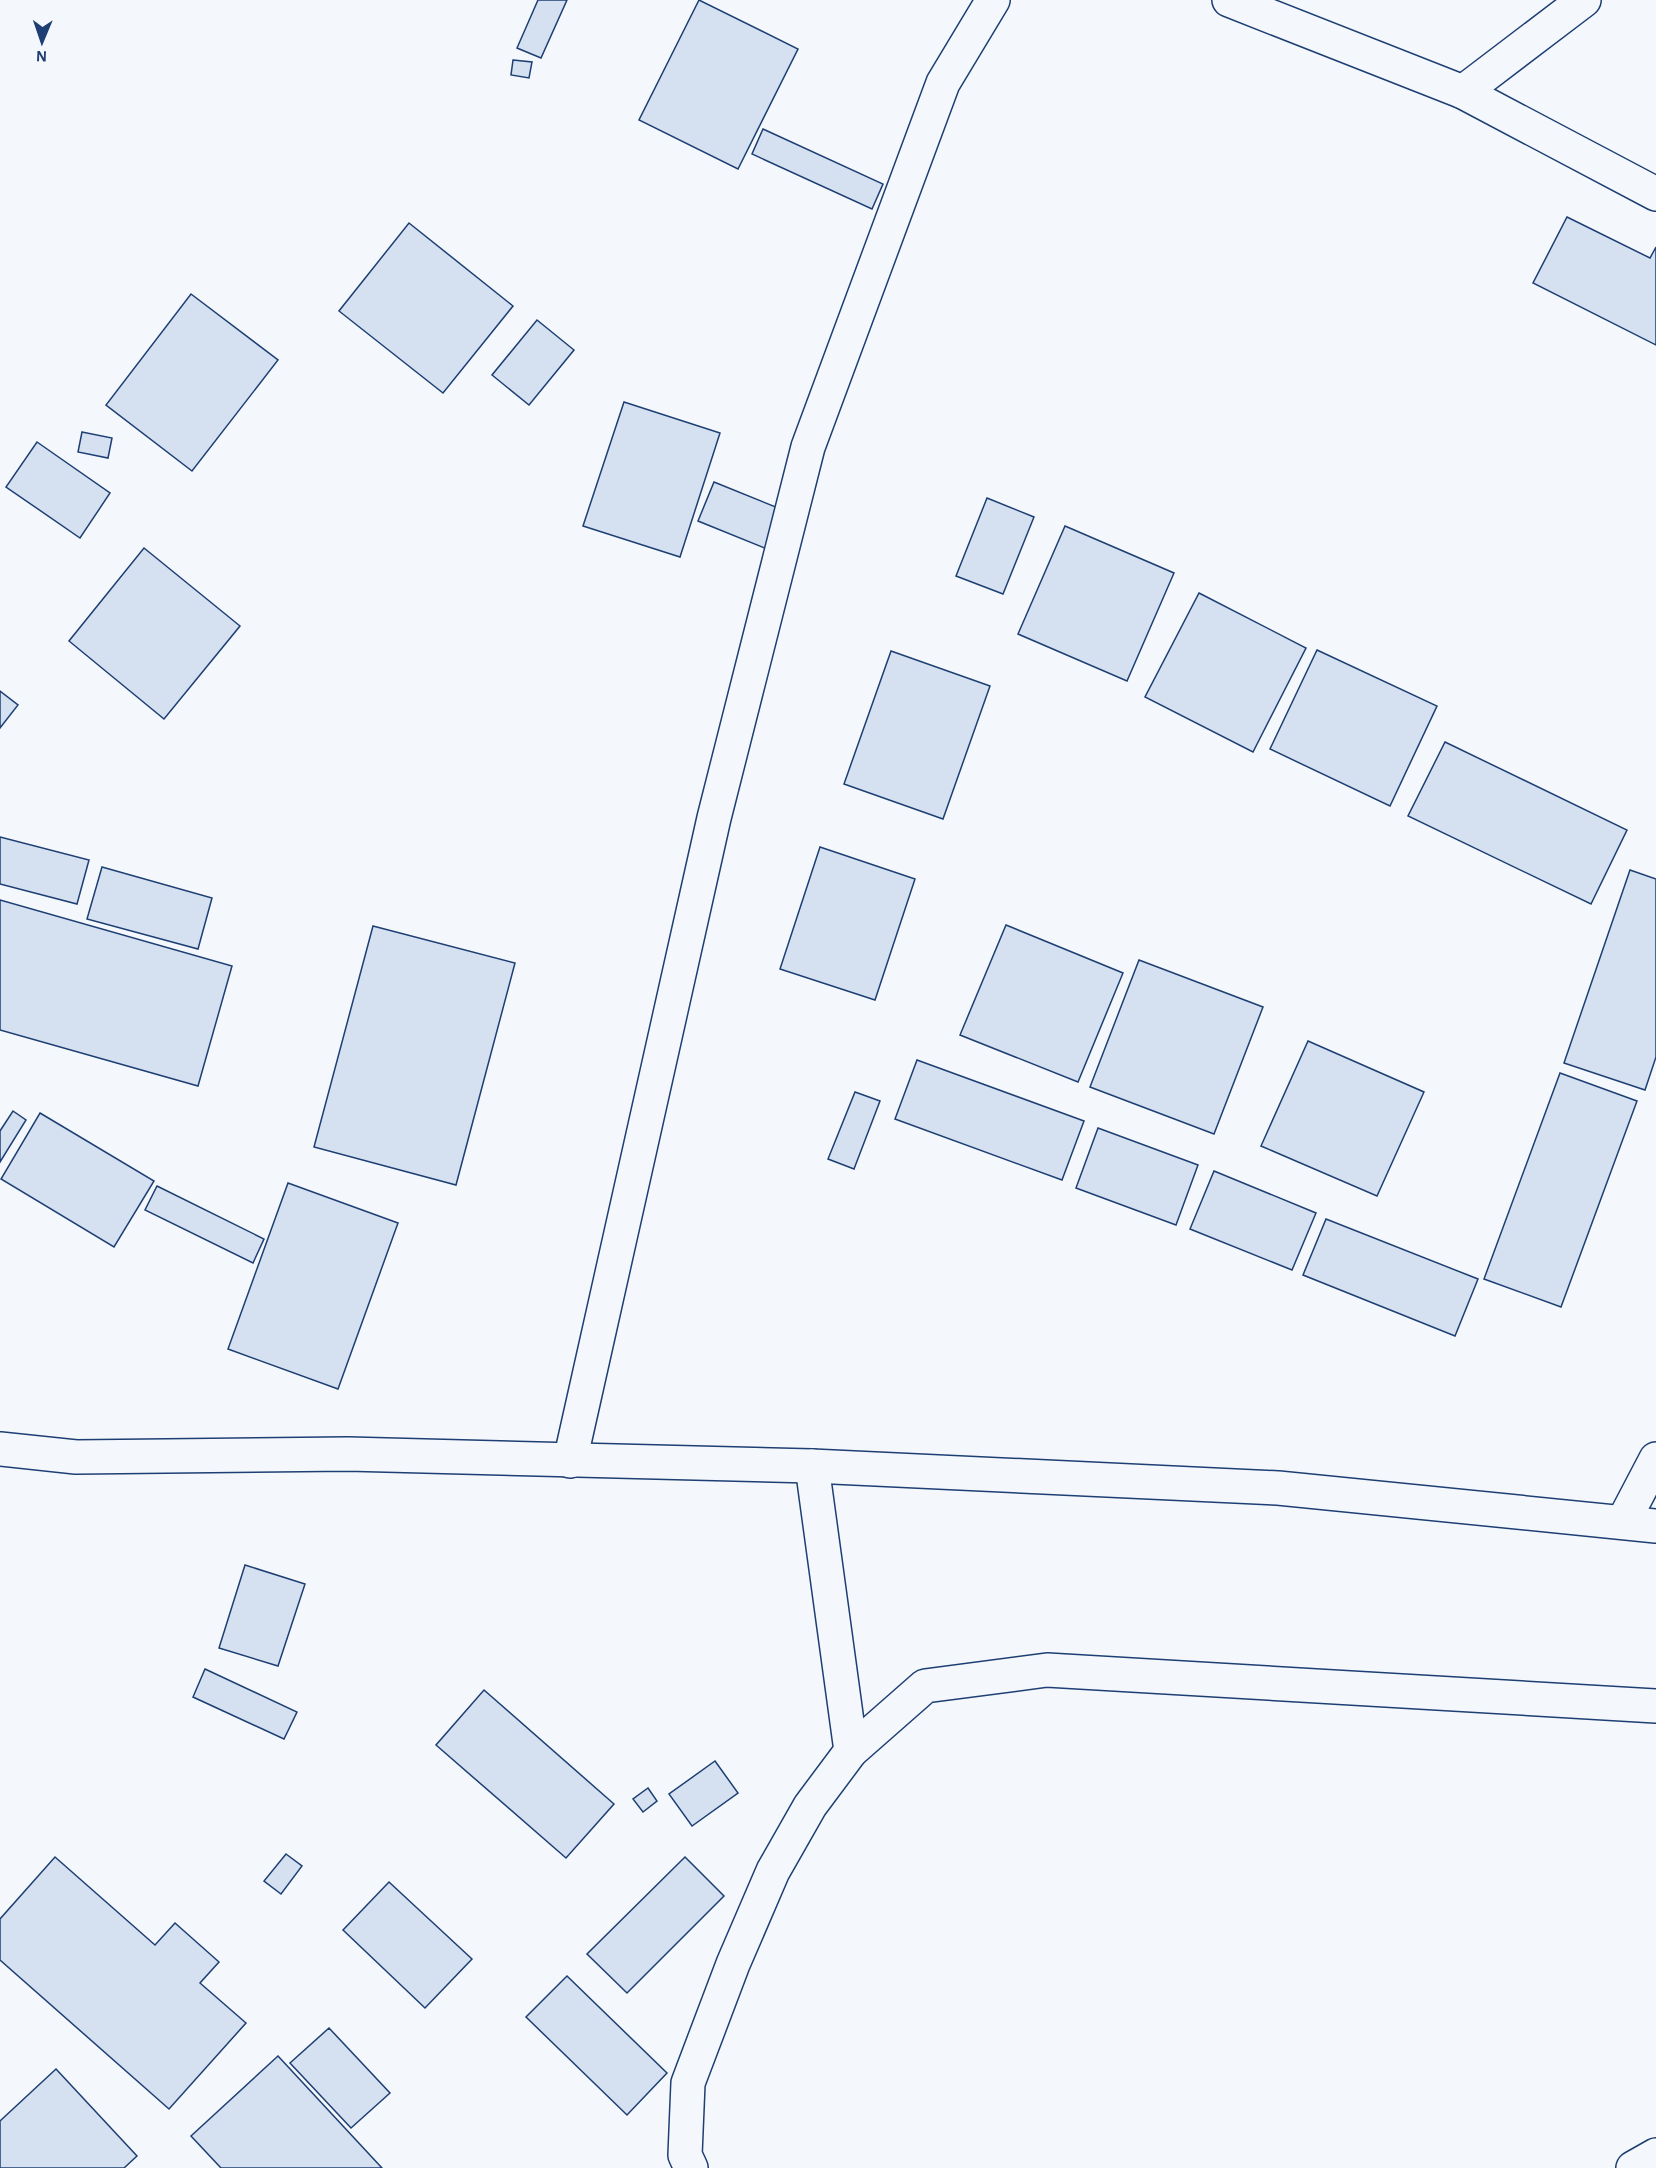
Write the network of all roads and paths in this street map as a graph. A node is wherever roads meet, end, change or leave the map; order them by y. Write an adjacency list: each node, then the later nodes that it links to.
1 (993, 0): 8 (street)
2 (1229, 0): 4 (street)
3 (1584, 0): 4 (street)
4 (1463, 92): 5 (street)
5 (1656, 194)
6 (0, 1449): 8 (street)
7 (1656, 1459): 10 (street)
8 (570, 1461): 9 (street)
9 (812, 1466): 10 (street); 13 (street)
10 (1623, 1522): 11 (street)
11 (1656, 1526)
12 (1656, 1706): 13 (street)
13 (851, 1751): 15 (street)
14 (1656, 2155): 16 (street)
15 (692, 2168)
16 (1633, 2168)

